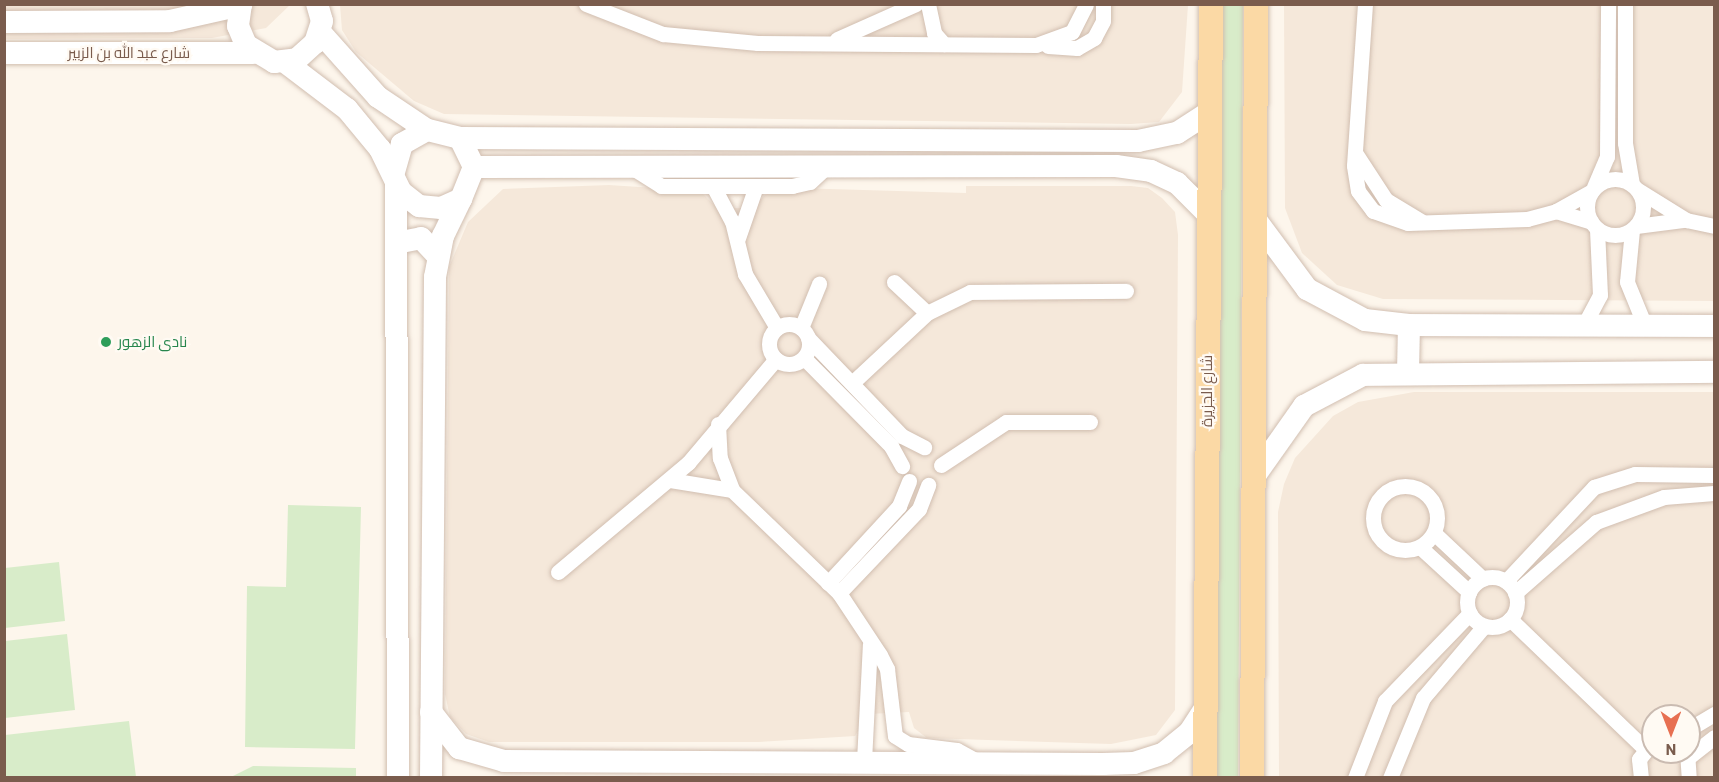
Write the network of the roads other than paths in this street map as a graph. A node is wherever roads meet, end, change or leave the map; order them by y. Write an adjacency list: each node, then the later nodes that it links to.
1 (586, 4): 15 (street)
2 (916, 4): 15 (street)
3 (928, 4): 16 (street)
4 (1086, 4): 17 (street)
5 (1103, 4): 17 (street)
6 (1211, 4): 22 (main road, شارع الجزيرة)
7 (1256, 4): 40 (main road)
8 (1365, 4): 38 (street)
9 (1608, 4): 36 (street)
10 (1625, 4): 35 (street)
11 (241, 5): 13 (street, شارع عبد الله بن الزبير); 20 (street)
12 (320, 13): 21 (street); 23 (street)
13 (194, 18): 14 (street, شارع عبد الله بن الزبير); 19 (street)
14 (4, 22)
15 (822, 43): 16 (street)
16 (944, 44): 17 (street)
17 (1036, 45)
18 (4, 53): 19 (street, شارع عبد الله بن الزبير)
19 (200, 53): 20 (street, شارع عبد الله بن الزبير)
20 (253, 53): 21 (street, شارع عبد الله بن الزبير)
21 (285, 62): 32 (street)
22 (1211, 111): 26 (street); 39 (main road, شارع الجزيرة)
23 (427, 130): 24 (street); 32 (street)
24 (460, 138): 25 (street); 28 (street)
25 (503, 139): 26 (street); 29 (street)
26 (1116, 141): 27 (street)
27 (1116, 166): 31 (street); 39 (street)
28 (474, 167): 29 (street); 37 (street)
29 (503, 167): 30 (street)
30 (631, 167): 31 (street); 33 (street)
31 (826, 167): 34 (street)
32 (395, 177): 37 (street); 46 (street)
33 (713, 186): 34 (street); 45 (street)
34 (756, 186): 45 (street)
35 (1635, 187): 36 (street); 41 (street); 44 (street)
36 (1593, 189): 38 (street); 42 (street)
37 (461, 199): 47 (street)
38 (1556, 212): 42 (street)
39 (1208, 214): 88 (main road, شارع الجزيرة)
40 (1256, 220): 54 (street); 71 (main road)
41 (1686, 220): 43 (street); 44 (street)
42 (1594, 225): 44 (street); 49 (street)
43 (1714, 226)
44 (1634, 228): 50 (street)
45 (738, 241): 58 (street)
46 (396, 243): 47 (street); 100 (street)
47 (438, 256): 89 (street)
48 (894, 282): 53 (street)
49 (1601, 282): 50 (street); 55 (street)
50 (1627, 282): 56 (street)
51 (819, 284): 59 (street)
52 (1126, 291): 53 (street)
53 (927, 313): 64 (street)
54 (1409, 325): 55 (street); 62 (street)
55 (1584, 325): 56 (street)
56 (1645, 326): 57 (street)
57 (1714, 326)
58 (777, 328): 59 (street); 61 (street)
59 (804, 333): 60 (street); 64 (street)
60 (804, 358): 61 (street); 69 (street)
61 (776, 359): 66 (street)
62 (1408, 372): 63 (street); 71 (street)
63 (1714, 372)
64 (852, 383): 67 (street)
65 (1090, 422): 68 (street)
66 (718, 424): 72 (street); 75 (street)
67 (924, 447): 68 (street); 69 (street)
68 (941, 465): 74 (street)
69 (902, 466): 73 (street)
70 (1714, 475): 81 (street)
71 (1254, 477): 103 (main road)
72 (670, 480): 75 (street); 79 (street)
73 (909, 482): 74 (street); 82 (street)
74 (928, 485): 82 (street)
75 (732, 490): 82 (street)
76 (1714, 493): 81 (street)
77 (1434, 533): 78 (street); 78 (street); 80 (street)
78 (1420, 547): 83 (street)
79 (558, 572)
80 (1483, 579): 81 (street); 83 (street)
81 (1511, 587): 85 (street)
82 (834, 588): 87 (street)
83 (1469, 592): 84 (street)
84 (1470, 613): 86 (street); 104 (street)
85 (1510, 619): 86 (street); 93 (street)
86 (1484, 626): 105 (street)
87 (870, 644): 96 (street); 97 (street)
88 (1206, 707): 99 (street); 102 (main road, شارع الجزيرة)
89 (431, 712): 98 (street); 101 (street)
90 (1714, 714): 91 (street)
91 (1701, 722)
92 (1714, 737): 94 (street)
93 (1641, 739)
94 (1701, 746)
95 (1641, 756): 106 (street)
96 (864, 761): 97 (street); 98 (street)
97 (982, 764): 99 (street)
98 (504, 769)
99 (1103, 771)
100 (398, 777)
101 (431, 777)
102 (1205, 777)
103 (1252, 777)
104 (1355, 777)
105 (1390, 777)
106 (1641, 777)

